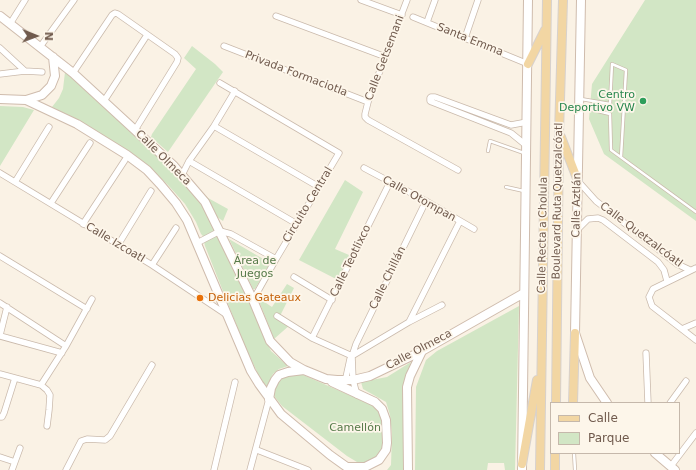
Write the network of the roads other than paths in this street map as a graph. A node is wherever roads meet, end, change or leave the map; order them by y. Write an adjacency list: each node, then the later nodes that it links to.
1 (25, 0): 17 (street)
2 (74, 0): 22 (street)
3 (361, 0): 11 (street)
4 (407, 0): 12 (street, Calle Getsemani)
5 (435, 0): 16 (street)
6 (478, 0): 20 (street)
7 (528, 0): 26 (street, Calle Recta a Cholula)
8 (547, 0): 18 (main road, Calle Recta a Cholula)
9 (563, 0): 42 (main road, Boulevard Ruta Quetzalcóatl)
10 (581, 0): 37 (street, Calle Aztlán)
11 (375, 2): 12 (street)
12 (402, 15): 25 (street, Calle Getsemani)
13 (0, 16): 17 (street, Calle Olmeca)
14 (276, 16): 25 (street)
15 (413, 17): 16 (street, Santa Emma)
16 (427, 22): 20 (street, Santa Emma)
17 (10, 24): 22 (street, Calle Olmeca)
18 (546, 28): 26 (main road); 102 (main road, Calle Recta a Cholula)
19 (147, 35): 29 (street); 35 (street); 41 (street)
20 (465, 38): 26 (street, Santa Emma)
21 (224, 46): 36 (street, Privada Formaciotla)
22 (40, 47): 24 (street, Calle Olmeca)
23 (0, 48): 27 (street)
24 (53, 57): 29 (street, Calle Olmeca); 34 (street)
25 (386, 57): 36 (street, Calle Getsemani)
26 (528, 64): 38 (street, Calle Recta a Cholula)
27 (25, 71): 28 (street); 30 (street)
28 (42, 72)
29 (73, 73): 35 (street, Calle Olmeca)
30 (0, 74)
31 (220, 83): 32 (street)
32 (235, 90): 39 (street); 56 (street, Circuito Central)
33 (0, 99): 34 (street, Calle Olmeca)
34 (26, 100): 70 (street, Calle Olmeca)
35 (104, 102): 41 (street, Calle Olmeca)
36 (368, 102): 50 (street, Calle Getsemani)
37 (579, 102): 46 (lane); 46 (lane); 53 (street, Calle Aztlán)
38 (527, 122): 44 (street, Calle Recta a Cholula); 44 (street)
39 (214, 126): 48 (street); 56 (street)
40 (49, 127): 54 (street)
41 (135, 130): 52 (street, Calle Olmeca)
42 (559, 133): 53 (main road); 112 (main road, Boulevard Ruta Quetzalcóatl)
43 (90, 143): 61 (street)
44 (527, 150): 45 (lane); 59 (street, Calle Recta a Cholula)
45 (488, 151)
46 (621, 158): 62 (lane)
47 (125, 160): 64 (street)
48 (189, 161): 52 (street); 65 (street)
49 (364, 168): 55 (street, Calle Otompan)
50 (458, 170)
51 (0, 173): 54 (street, Calle Izcoatl)
52 (182, 175): 69 (street, Calle Olmeca)
53 (578, 181): 68 (street, Calle Aztlán); 72 (street, Calle Quetzalcóatl)
54 (15, 182): 61 (street, Calle Izcoatl)
55 (390, 182): 60 (street, Calle Otompan); 83 (street, Calle Teotlixco)
56 (319, 187): 65 (street, Circuito Central)
57 (506, 187): 59 (lane)
58 (151, 191): 71 (street)
59 (526, 191): 80 (street, Calle Recta a Cholula)
60 (426, 201): 63 (street, Calle Otompan); 101 (street, Calle Chillán)
61 (51, 203): 64 (street, Calle Izcoatl)
62 (696, 212)
63 (460, 221): 67 (street, Calle Otompan); 90 (street)
64 (83, 224): 71 (street, Calle Izcoatl)
65 (297, 224): 74 (street, Circuito Central)
66 (176, 228): 76 (street)
67 (474, 229)
68 (577, 230): 75 (street, Calle Quetzalcóatl); 93 (street, Calle Aztlán)
69 (220, 231): 70 (street); 74 (street); 82 (street, Calle Olmeca)
70 (197, 243): 88 (street, Calle Olmeca)
71 (118, 245): 76 (street, Calle Izcoatl)
72 (662, 252): 75 (street); 77 (street, Calle Quetzalcóatl)
73 (0, 256): 87 (street)
74 (276, 259): 82 (street, Circuito Central)
75 (655, 259): 79 (street, Calle Quetzalcóatl)
76 (152, 265): 88 (street, Calle Izcoatl)
77 (693, 269): 79 (street, Calle Quetzalcóatl)
78 (294, 277): 83 (street)
79 (667, 281): 92 (street, Calle Quetzalcóatl)
80 (524, 293): 98 (street, Calle Olmeca); 128 (street, Calle Recta a Cholula)
81 (92, 299): 87 (street)
82 (253, 300): 104 (street, Calle Olmeca)
83 (332, 300): 95 (street, Calle Teotlixco)
84 (0, 303): 86 (street)
85 (442, 305): 90 (street)
86 (7, 307): 94 (street); 97 (street)
87 (86, 309): 97 (street)
88 (228, 315): 111 (street, Calle Olmeca)
89 (277, 316): 95 (street)
90 (410, 322): 101 (street)
91 (696, 323): 92 (street)
92 (682, 329): 96 (street, Calle Quetzalcóatl)
93 (575, 333): 113 (main road); 114 (street, Calle Aztlán)
94 (0, 336): 99 (street)
95 (312, 338): 101 (street)
96 (696, 340)
97 (66, 346): 99 (street)
98 (422, 351): 109 (street, Calle Olmeca); 137 (street)
99 (62, 353): 110 (street)
100 (646, 353): 115 (street)
101 (352, 356): 109 (street, Calle Chillán)
102 (541, 356): 128 (main road); 138 (main road, Calle Recta a Cholula)
103 (152, 365): 133 (street)
104 (304, 370): 109 (street, Calle Olmeca); 111 (street)
105 (0, 374): 106 (street)
106 (15, 378): 110 (street); 117 (street)
107 (686, 381): 116 (street)
108 (235, 382): 134 (street)
109 (347, 383): 130 (street)
110 (41, 385): 118 (street)
111 (269, 399): 121 (street); 130 (street, Calle Olmeca)
112 (556, 402)
113 (573, 402)
114 (606, 402)
115 (648, 402)
116 (671, 402)
117 (1, 417)
118 (47, 426)
119 (696, 433): 131 (street)
120 (20, 448): 127 (street)
121 (256, 450): 135 (street); 136 (street)
122 (555, 454): 129 (main road)
123 (560, 454): 129 (main road)
124 (574, 454): 139 (lane)
125 (656, 454): 131 (street)
126 (0, 457): 127 (street)
127 (15, 462): 132 (street)
128 (522, 467)
129 (555, 467)
130 (349, 468)
131 (673, 468)
132 (12, 470)
133 (66, 470)
134 (214, 470)
135 (250, 470)
136 (308, 470)
137 (408, 470)
138 (540, 470)
139 (575, 470)

